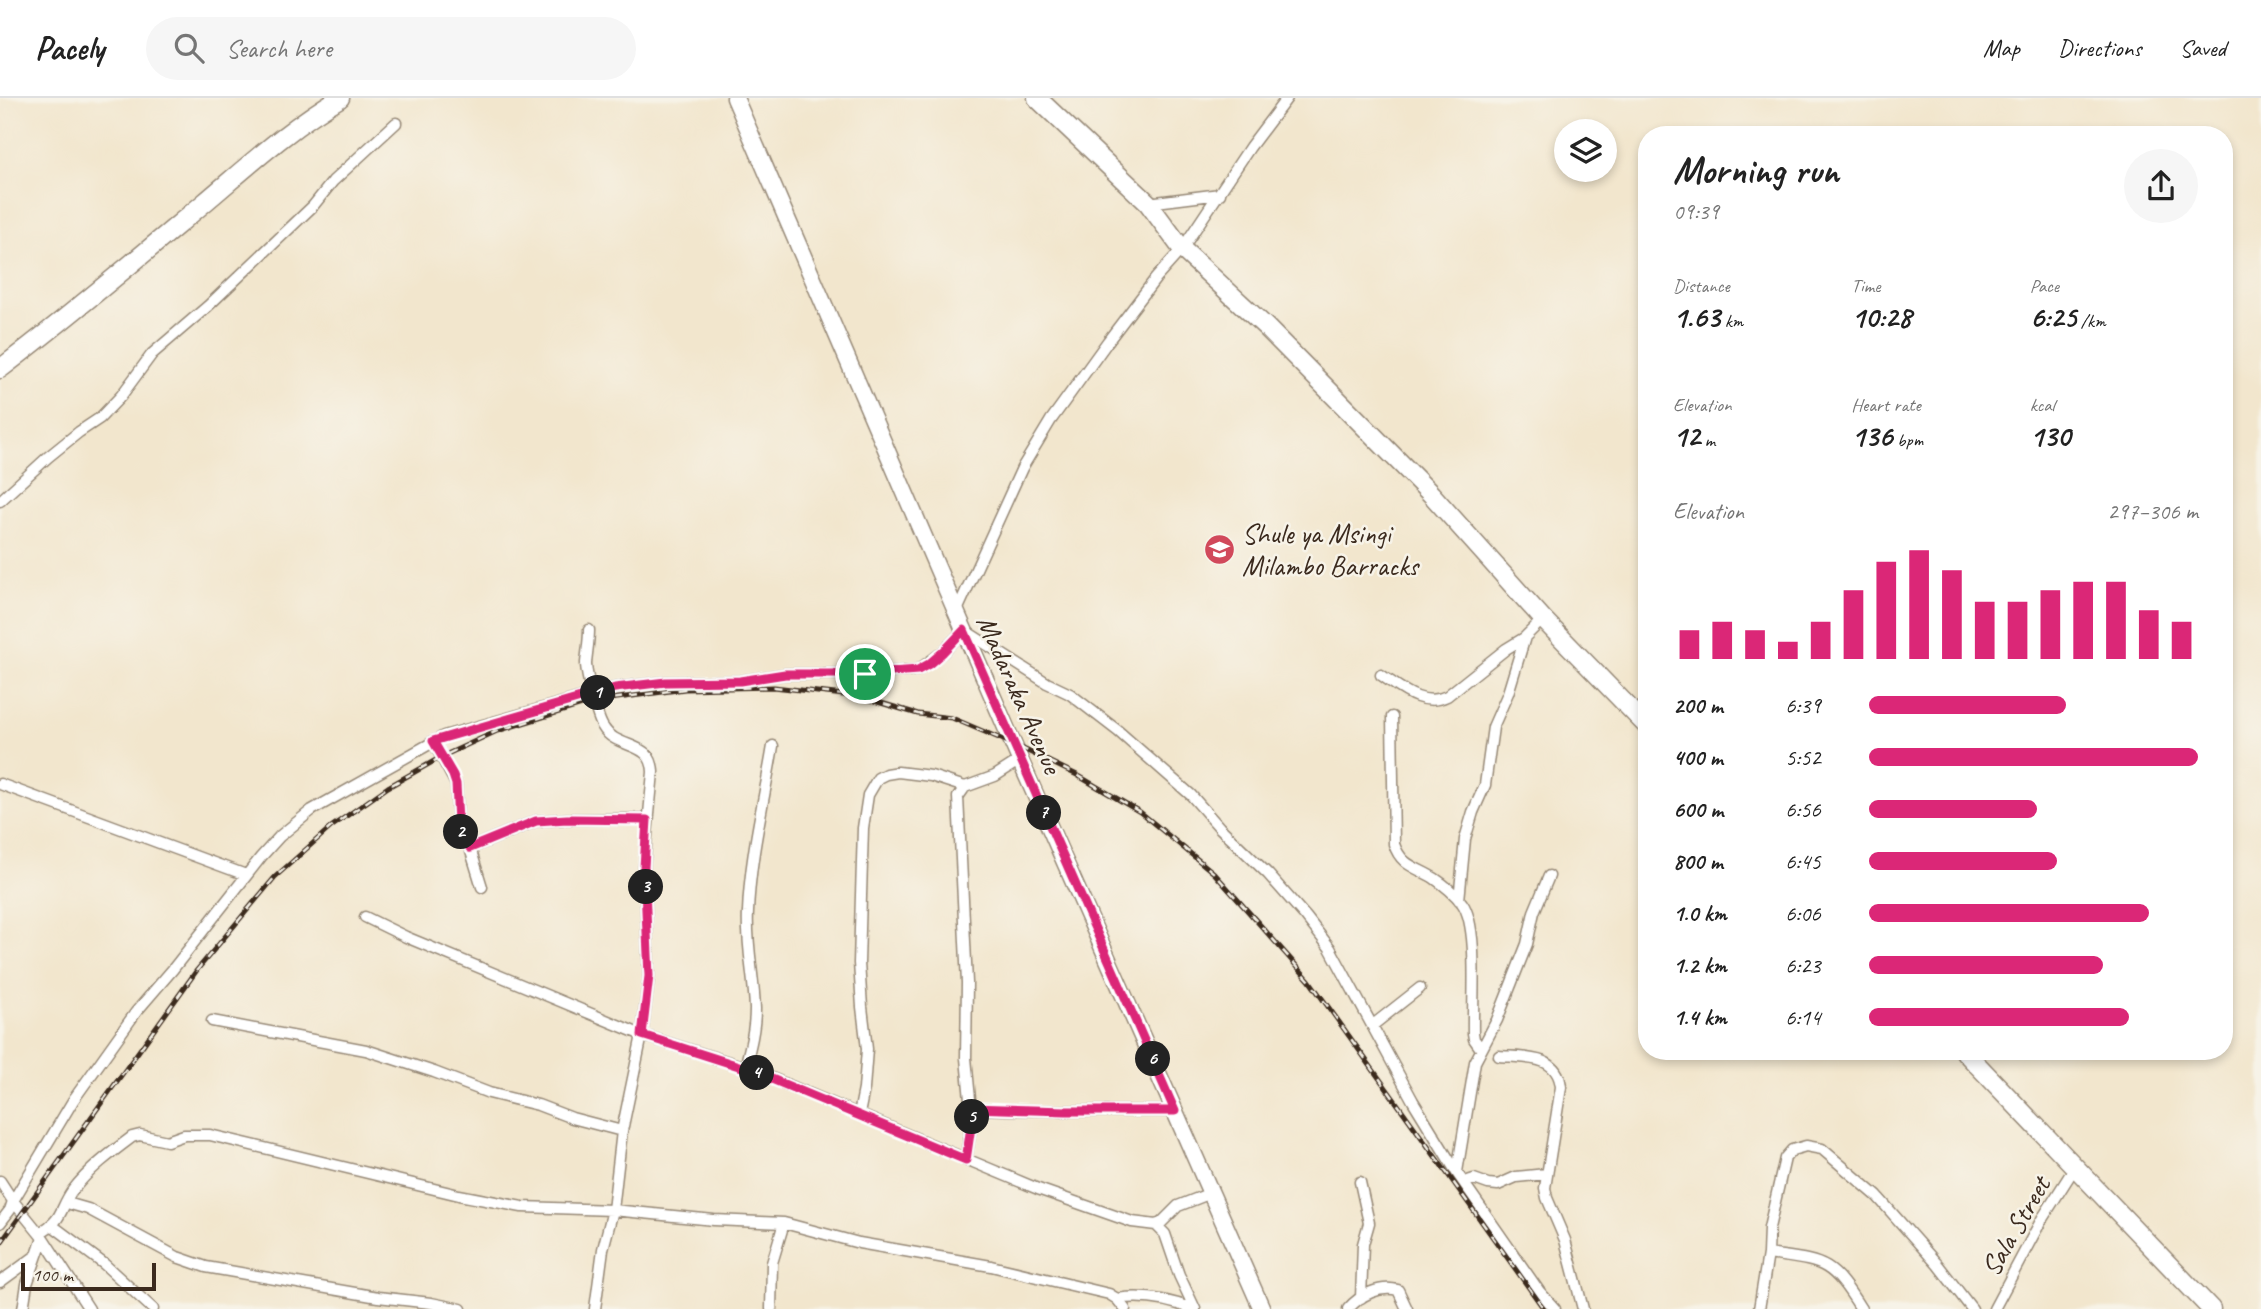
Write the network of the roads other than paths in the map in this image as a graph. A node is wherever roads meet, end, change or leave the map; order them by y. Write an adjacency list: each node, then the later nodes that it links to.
1 (340, 98): 9 (highway)
2 (735, 98): 11 (main road, Madaraka Avenue)
3 (1037, 98): 7 (highway)
4 (1287, 98): 6 (street)
5 (396, 123): 10 (street)
6 (1220, 194): 7 (street); 8 (street)
7 (1148, 204): 8 (highway)
8 (1182, 249): 11 (street); 12 (highway)
9 (0, 369)
10 (0, 501)
11 (956, 613): 14 (main road, Madaraka Avenue)
12 (1544, 619): 15 (street); 18 (highway)
13 (589, 630): 17 (street)
14 (964, 630): 17 (street); 22 (main road, Madaraka Avenue); 34 (street)
15 (1525, 637): 16 (street); 30 (street)
16 (1381, 675)
17 (593, 694): 20 (street); 25 (street)
18 (1638, 717)
19 (1392, 718): 30 (street)
20 (433, 741): 26 (street); 27 (street)
21 (774, 746): 39 (street)
22 (1020, 760): 24 (street); 41 (main road, Madaraka Avenue)
23 (0, 783): 27 (street)
24 (965, 787): 40 (street); 42 (street)
25 (647, 820): 26 (street); 35 (street)
26 (470, 848): 29 (street)
27 (246, 875): 52 (street)
28 (1549, 876): 36 (street)
29 (482, 887)
30 (1459, 900): 36 (street)
31 (365, 917): 35 (street)
32 (1420, 988): 34 (street)
33 (212, 1021): 43 (street)
34 (1373, 1025): 46 (street)
35 (642, 1035): 39 (street); 43 (street)
36 (1481, 1049): 46 (street)
37 (1499, 1056): 47 (street)
38 (1973, 1060): 45 (highway)
39 (745, 1068): 42 (street)
40 (971, 1108): 41 (street); 44 (street)
41 (1175, 1111): 51 (main road, Madaraka Avenue)
42 (859, 1114): 44 (street)
43 (622, 1131): 54 (street)
44 (966, 1160): 57 (street)
45 (2076, 1167): 81 (street, Sala Street); 82 (highway)
46 (1457, 1172): 50 (street)
47 (1546, 1174): 50 (street); 77 (street)
48 (0, 1181): 52 (street)
49 (1360, 1182): 63 (street)
50 (1465, 1182): 76 (street)
51 (1210, 1193): 57 (street); 73 (main road, Madaraka Avenue)
52 (13, 1201): 55 (street); 59 (street)
53 (67, 1203): 54 (street); 58 (street); 68 (street)
54 (613, 1210): 56 (street); 69 (street)
55 (0, 1223)
56 (785, 1223): 64 (street); 70 (street)
57 (1156, 1225): 72 (street)
58 (53, 1226): 59 (street); 65 (street)
59 (41, 1235): 61 (street); 67 (street)
60 (1768, 1254): 78 (street); 79 (street); 80 (street)
61 (37, 1255): 62 (street); 66 (street)
62 (0, 1282)
63 (1361, 1298): 74 (street); 75 (street)
64 (1117, 1299): 71 (street); 72 (street)
65 (151, 1308)
66 (23, 1309)
67 (89, 1309)
68 (461, 1309)
69 (595, 1309)
70 (771, 1309)
71 (1125, 1309)
72 (1193, 1309)
73 (1262, 1309)
74 (1348, 1309)
75 (1407, 1309)
76 (1555, 1309)
77 (1583, 1309)
78 (1759, 1309)
79 (1861, 1309)
80 (1972, 1309)
81 (1994, 1309)
82 (2211, 1309)

